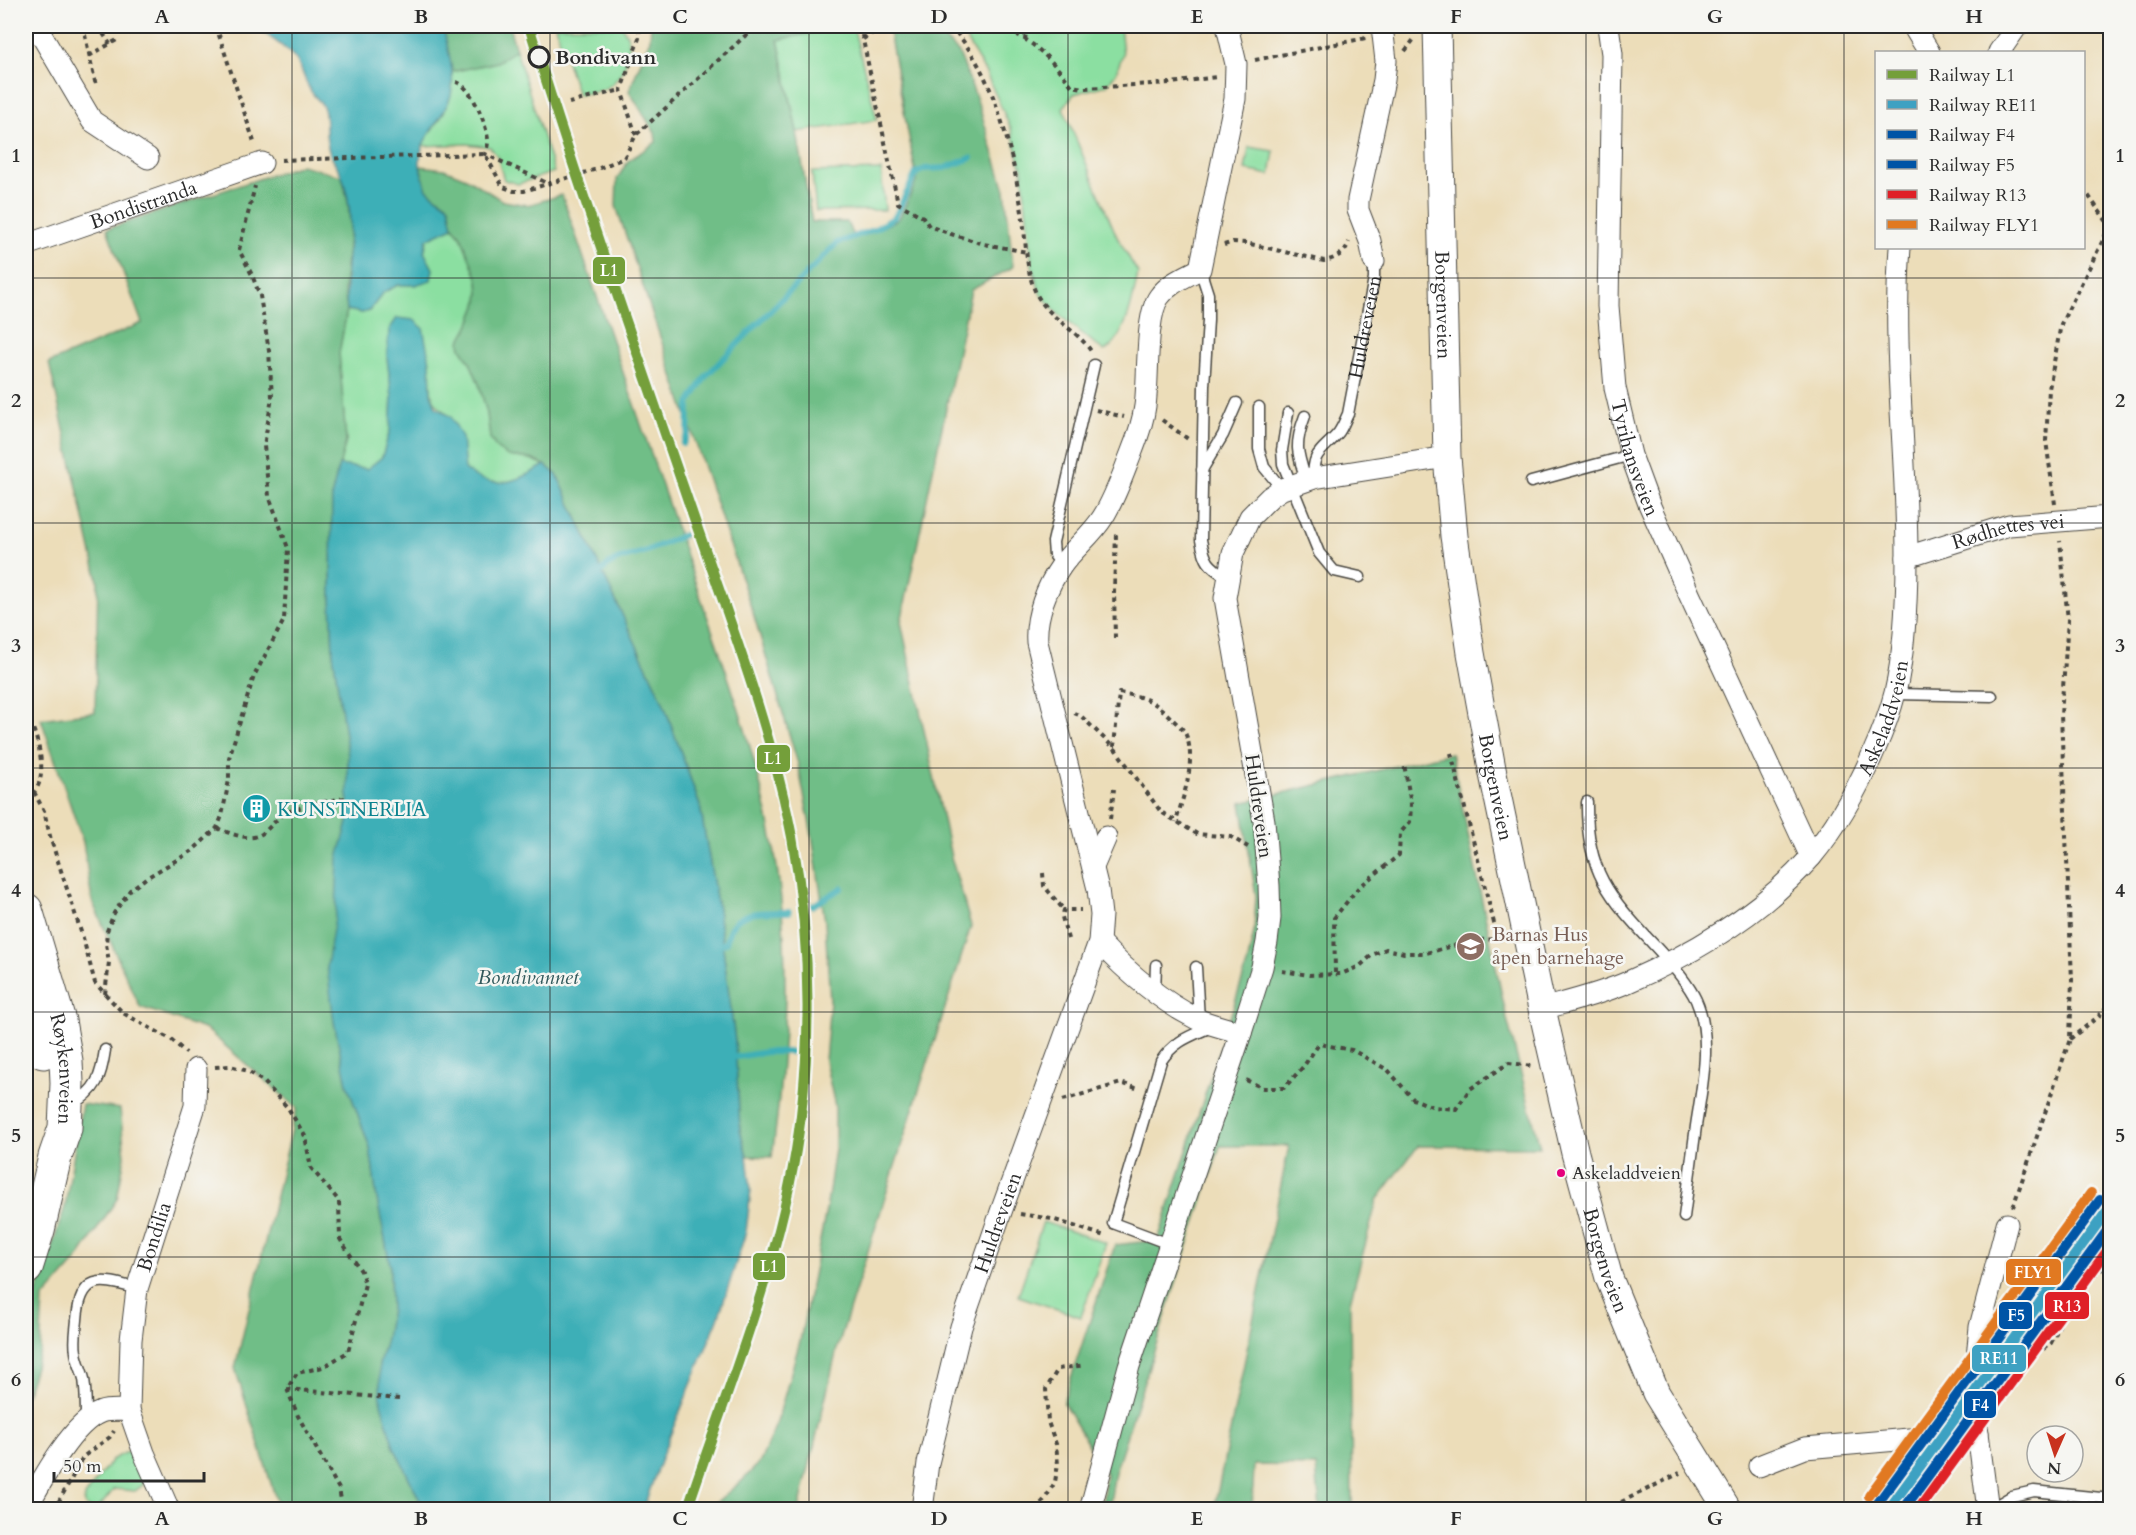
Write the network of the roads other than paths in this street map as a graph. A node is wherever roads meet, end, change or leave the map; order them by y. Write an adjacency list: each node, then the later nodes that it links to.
1 (36, 26): 10 (street)
2 (1227, 26): 15 (street)
3 (1437, 26): 22 (street, Borgenveien)
4 (1608, 26): 21 (street, Tyrihansveien)
5 (1913, 26): 8 (street)
6 (2017, 26): 9 (street)
7 (1383, 30): 14 (street, Huldreveien)
8 (1928, 51)
9 (2000, 51)
10 (148, 158)
11 (262, 163): 12 (street, Bondistranda)
12 (26, 245)
13 (1900, 249): 27 (street, Askeladdveien)
14 (1374, 261): 25 (lane, Huldreveien)
15 (1201, 263): 23 (lane); 28 (street, Huldreveien)
16 (1094, 365): 28 (lane)
17 (1238, 403): 23 (lane)
18 (1259, 407): 25 (lane)
19 (1288, 413): 25 (lane)
20 (1305, 417): 25 (lane)
21 (1631, 455): 24 (lane); 35 (street, Tyrihansveien)
22 (1447, 457): 25 (street); 44 (street, Borgenveien)
23 (1202, 470): 29 (lane)
24 (1532, 482)
25 (1299, 483): 29 (street, Huldreveien); 30 (lane)
26 (2110, 517): 27 (street, Rødhettes vei)
27 (1907, 557): 31 (street, Askeladdveien)
28 (1062, 564): 36 (street, Huldreveien)
29 (1227, 577): 46 (street, Huldreveien)
30 (1360, 578)
31 (1895, 694): 32 (lane); 35 (street, Askeladdveien)
32 (1992, 696)
33 (1587, 802): 39 (lane)
34 (1106, 837): 36 (street)
35 (1811, 857): 39 (street, Askeladdveien)
36 (1093, 867): 38 (street, Huldreveien)
37 (26, 910): 49 (main road, Røykenveien)
38 (1099, 942): 43 (street); 63 (street, Huldreveien)
39 (1670, 962): 44 (street, Askeladdveien); 51 (lane)
40 (1156, 964): 43 (lane)
41 (1196, 967): 45 (lane)
42 (26, 987): 50 (main road, Røykenveien)
43 (1155, 992): 45 (street)
44 (1542, 1009): 65 (street, Borgenveien)
45 (1208, 1022): 46 (street); 53 (lane)
46 (1241, 1033): 53 (street, Huldreveien)
47 (105, 1050): 49 (lane)
48 (196, 1069): 55 (street, Bondilia)
49 (67, 1108): 50 (main road, Røykenveien)
50 (41, 1157): 54 (main road, Røykenveien)
51 (1684, 1217)
52 (2007, 1224): 58 (street)
53 (1169, 1244): 64 (street, Huldreveien)
54 (26, 1268)
55 (137, 1289): 56 (street, Bondilia); 57 (lane)
56 (129, 1410): 57 (street); 62 (street, Bondilia)
57 (86, 1420): 61 (street)
58 (1978, 1433): 59 (street); 66 (street)
59 (1759, 1466)
60 (2110, 1503): 66 (lane)
61 (26, 1509)
62 (169, 1509)
63 (922, 1509)
64 (1090, 1509)
65 (1728, 1509)
66 (1988, 1509)

